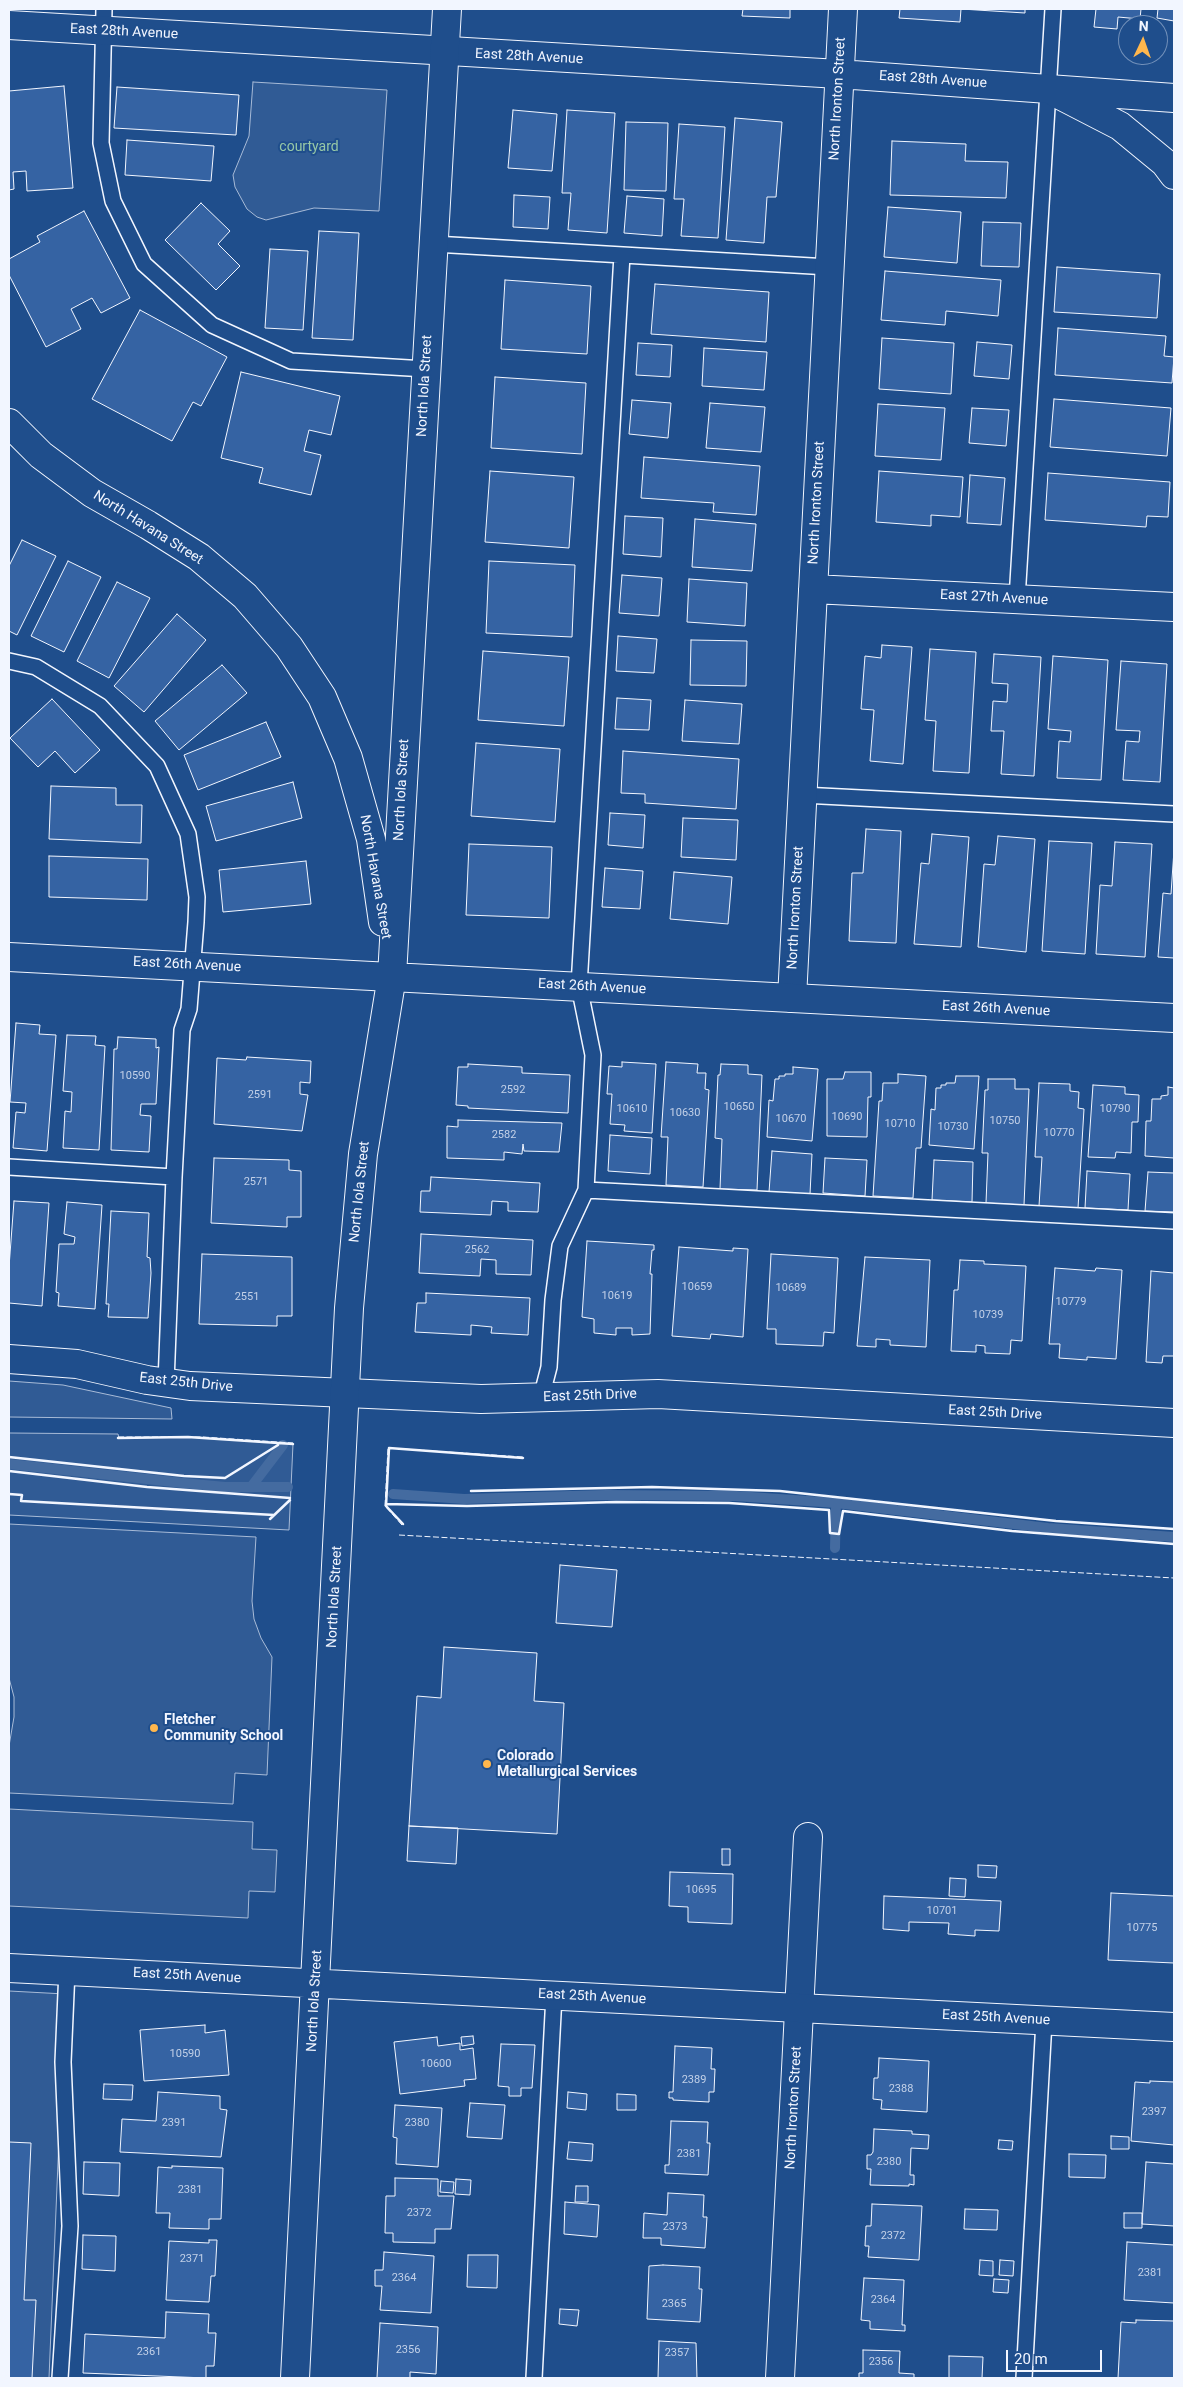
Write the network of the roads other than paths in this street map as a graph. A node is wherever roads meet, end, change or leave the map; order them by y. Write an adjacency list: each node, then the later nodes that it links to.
1 (447, 9): 6 (street, North Iola Street)
2 (843, 9): 7 (street, North Ironton Street)
3 (1053, 9): 8 (lane)
4 (103, 20): 5 (street, East 28th Avenue); 6 (street, East 28th Avenue); 14 (lane)
5 (9, 25)
6 (444, 52): 7 (street, East 28th Avenue); 11 (street, North Iola Street)
7 (839, 74): 8 (street, East 28th Avenue); 13 (street, North Ironton Street)
8 (1048, 88): 9 (street, East 28th Avenue); 10 (street, East 28th Avenue); 17 (lane)
9 (1174, 98)
10 (1171, 160)
11 (434, 244): 12 (lane); 14 (street, North Iola Street)
12 (622, 255): 13 (lane); 25 (lane)
13 (829, 266): 16 (street, North Ironton Street)
14 (426, 369): 24 (street, North Iola Street)
15 (9, 423): 24 (street, North Havana Street)
16 (813, 589): 17 (street, East 27th Avenue); 20 (street, North Ironton Street)
17 (1017, 599): 18 (street, East 27th Avenue)
18 (1174, 607)
19 (9, 661): 23 (lane)
20 (802, 795): 21 (lane); 26 (street, North Ironton Street)
21 (1174, 814)
22 (9, 957): 23 (street, East 26th Avenue)
23 (194, 966): 24 (street, East 26th Avenue); 29 (lane)
24 (392, 976): 25 (street, East 26th Avenue); 34 (street, North Iola Street)
25 (579, 986): 26 (street, East 26th Avenue); 30 (lane)
26 (792, 998): 27 (street, East 26th Avenue)
27 (1174, 1018)
28 (9, 1167): 29 (lane)
29 (174, 1177): 33 (lane)
30 (586, 1190): 31 (lane); 35 (lane)
31 (1174, 1221)
32 (9, 1359): 33 (street, East 25th Drive)
33 (166, 1383): 34 (street, East 25th Drive)
34 (345, 1394): 35 (street, East 25th Drive); 40 (street, North Iola Street)
35 (541, 1398): 36 (street, East 25th Drive)
36 (1174, 1423)
37 (808, 1837): 42 (street, North Ironton Street)
38 (9, 1968): 39 (street, East 25th Avenue)
39 (67, 1970): 40 (street, East 25th Avenue); 45 (lane)
40 (316, 1983): 41 (street, East 25th Avenue); 46 (street, North Iola Street)
41 (554, 1995): 42 (street, East 25th Avenue); 47 (lane)
42 (799, 2008): 43 (street, East 25th Avenue); 48 (street, North Ironton Street)
43 (1044, 2020): 44 (street, East 25th Avenue); 49 (lane)
44 (1174, 2027)
45 (60, 2378)
46 (294, 2378)
47 (534, 2378)
48 (780, 2378)
49 (1024, 2378)

